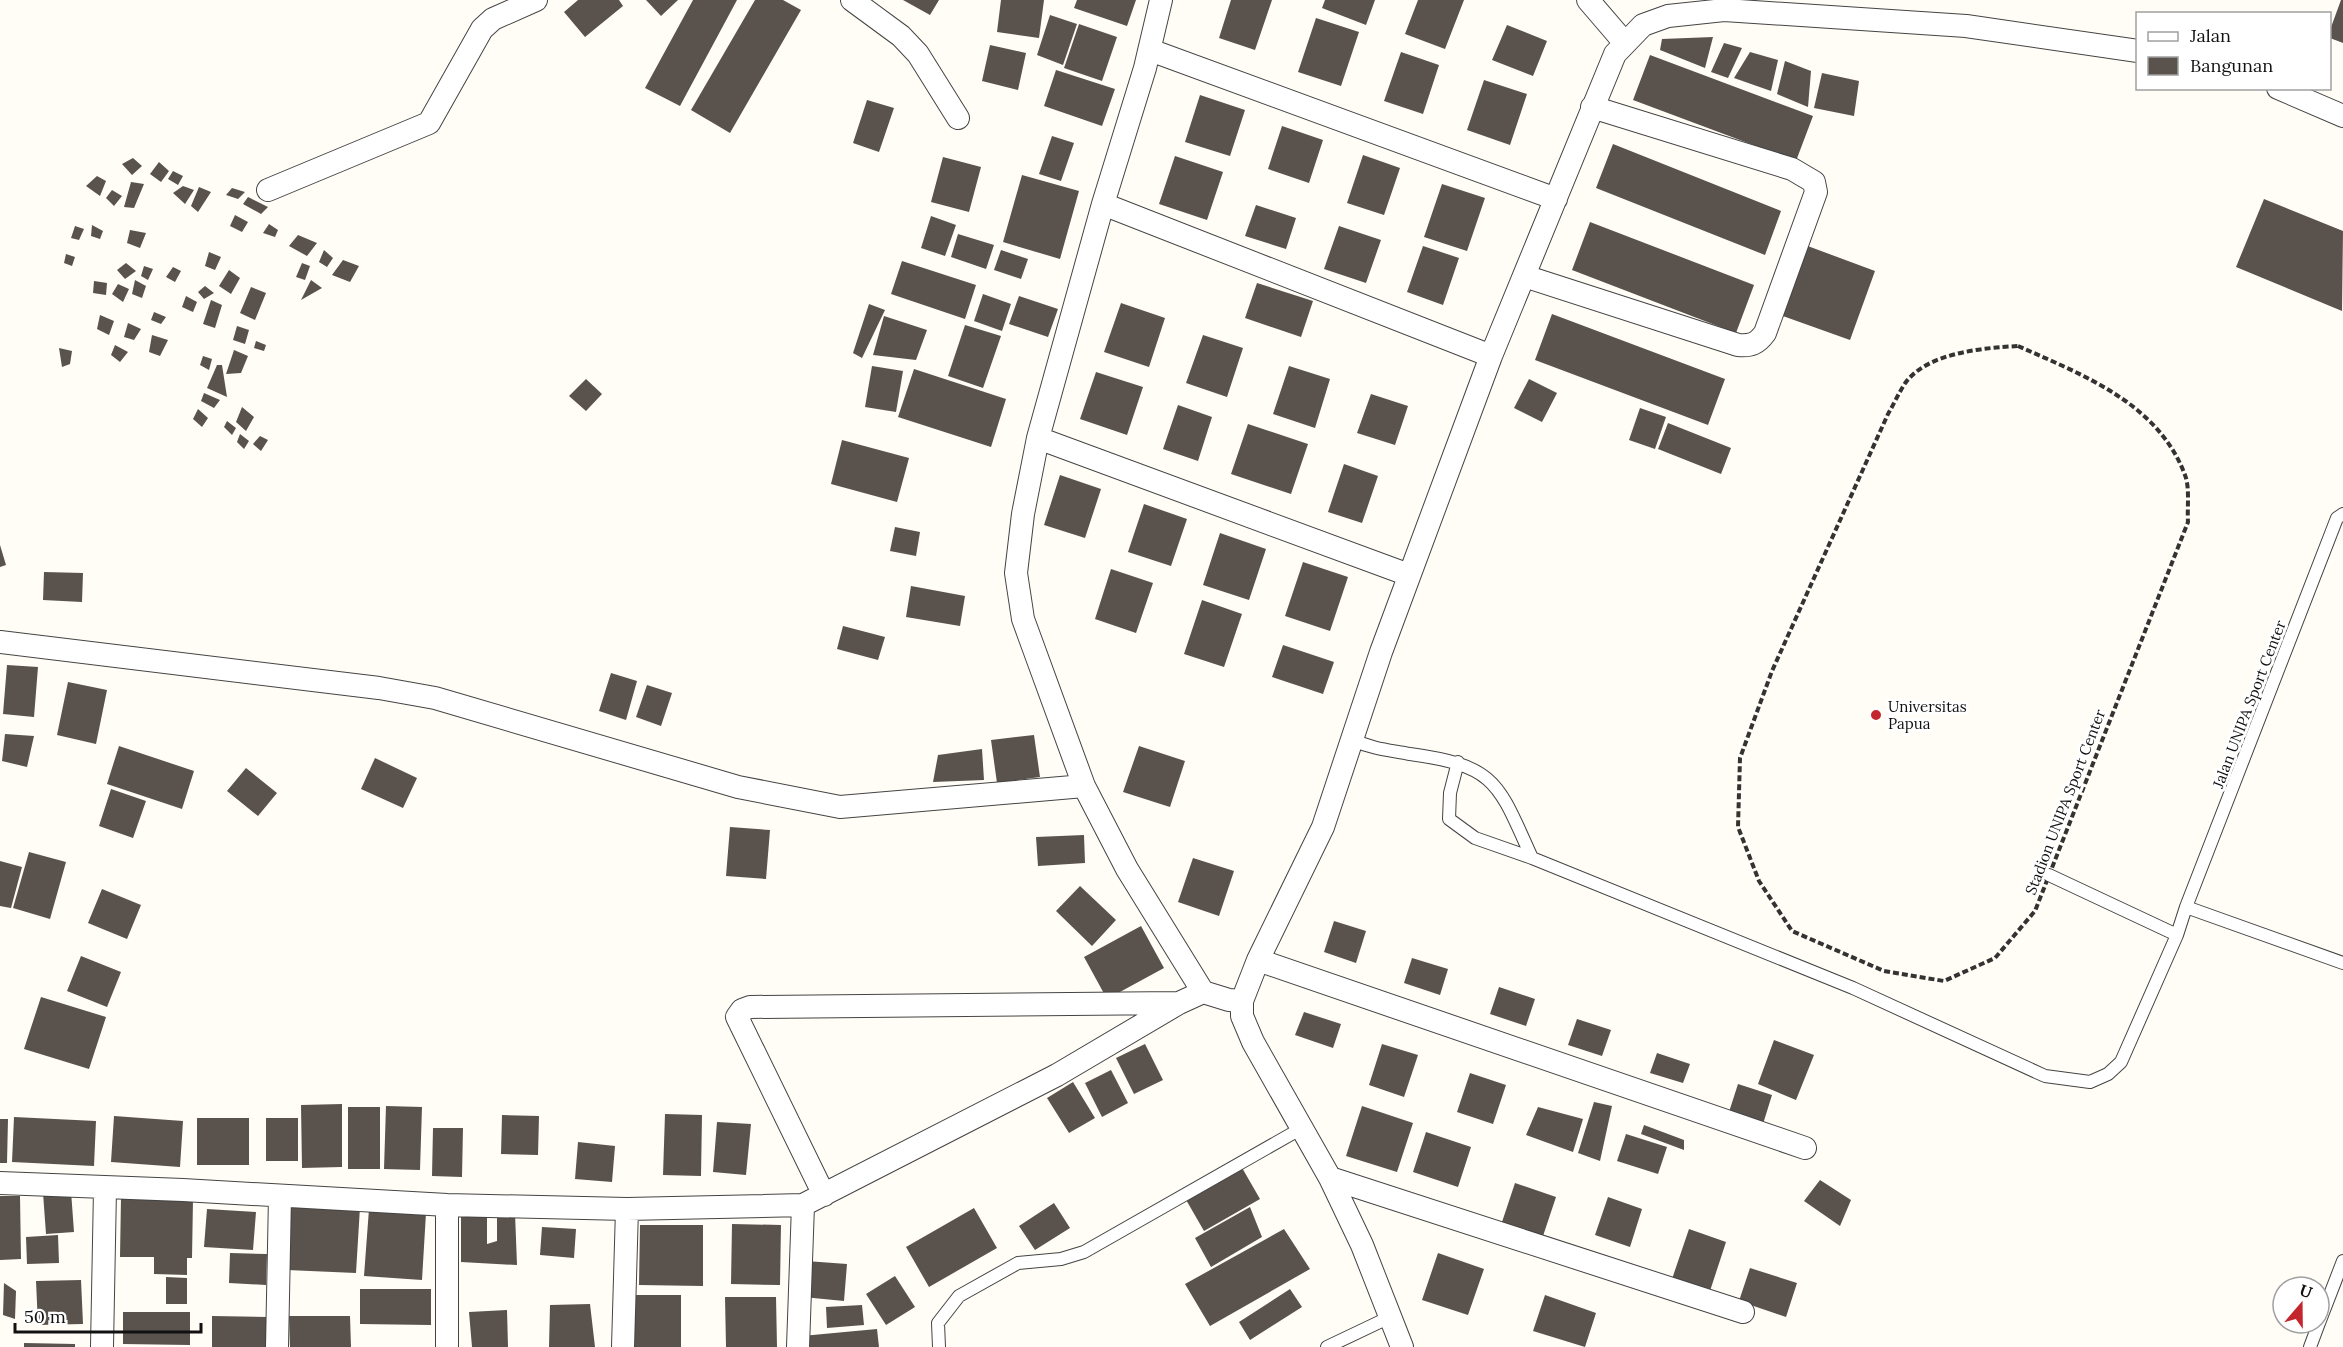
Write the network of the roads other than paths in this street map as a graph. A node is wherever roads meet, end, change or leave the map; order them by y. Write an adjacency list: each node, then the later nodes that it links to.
1 (536, 0): 12 (street)
2 (852, 0): 11 (street)
3 (1161, 0): 6 (street)
4 (1588, 0): 5 (street)
5 (1624, 42): 7 (street); 9 (street)
6 (1150, 50): 13 (street); 14 (street)
7 (2136, 51)
8 (2283, 90): 10 (street)
9 (1592, 107): 13 (street); 15 (street)
10 (2343, 116)
11 (958, 118)
12 (268, 190)
13 (1556, 199): 15 (street)
14 (1104, 204): 16 (street); 17 (street)
15 (1524, 276): 16 (street)
16 (1491, 356): 19 (street)
17 (1038, 438): 19 (street); 23 (street)
18 (2343, 514): 26 (lane, Jalan UNIPA Sport Center)
19 (1410, 575): 21 (street)
20 (0, 642): 23 (street)
21 (1353, 740): 22 (lane); 28 (street)
22 (1458, 762): 24 (lane); 24 (lane, Jalan UNIPA Sport Center)
23 (1084, 786): 30 (street)
24 (1532, 858): 27 (lane, Jalan UNIPA Sport Center)
25 (2049, 875): 27 (lane)
26 (2186, 907): 27 (lane, Jalan UNIPA Sport Center); 29 (lane)
27 (2177, 935)
28 (1258, 960): 31 (street); 34 (street)
29 (2343, 963)
30 (1203, 992): 31 (street); 32 (street)
31 (1242, 1001): 33 (street)
32 (1179, 1003): 38 (street); 38 (street)
33 (1302, 1128): 35 (street); 52 (lane)
34 (1805, 1148)
35 (1330, 1178): 45 (street); 46 (street)
36 (0, 1183): 37 (street)
37 (105, 1189): 39 (street); 47 (street)
38 (824, 1195): 40 (street)
39 (280, 1196): 41 (street); 48 (street)
40 (802, 1204): 42 (street); 51 (street)
41 (447, 1205): 42 (street); 49 (street)
42 (627, 1209): 50 (street)
43 (2343, 1261): 44 (lane)
44 (2331, 1292)
45 (1743, 1312)
46 (1390, 1317): 53 (lane); 54 (street)
47 (102, 1347)
48 (278, 1347)
49 (447, 1347)
50 (623, 1347)
51 (798, 1347)
52 (939, 1347)
53 (1327, 1347)
54 (1402, 1347)

